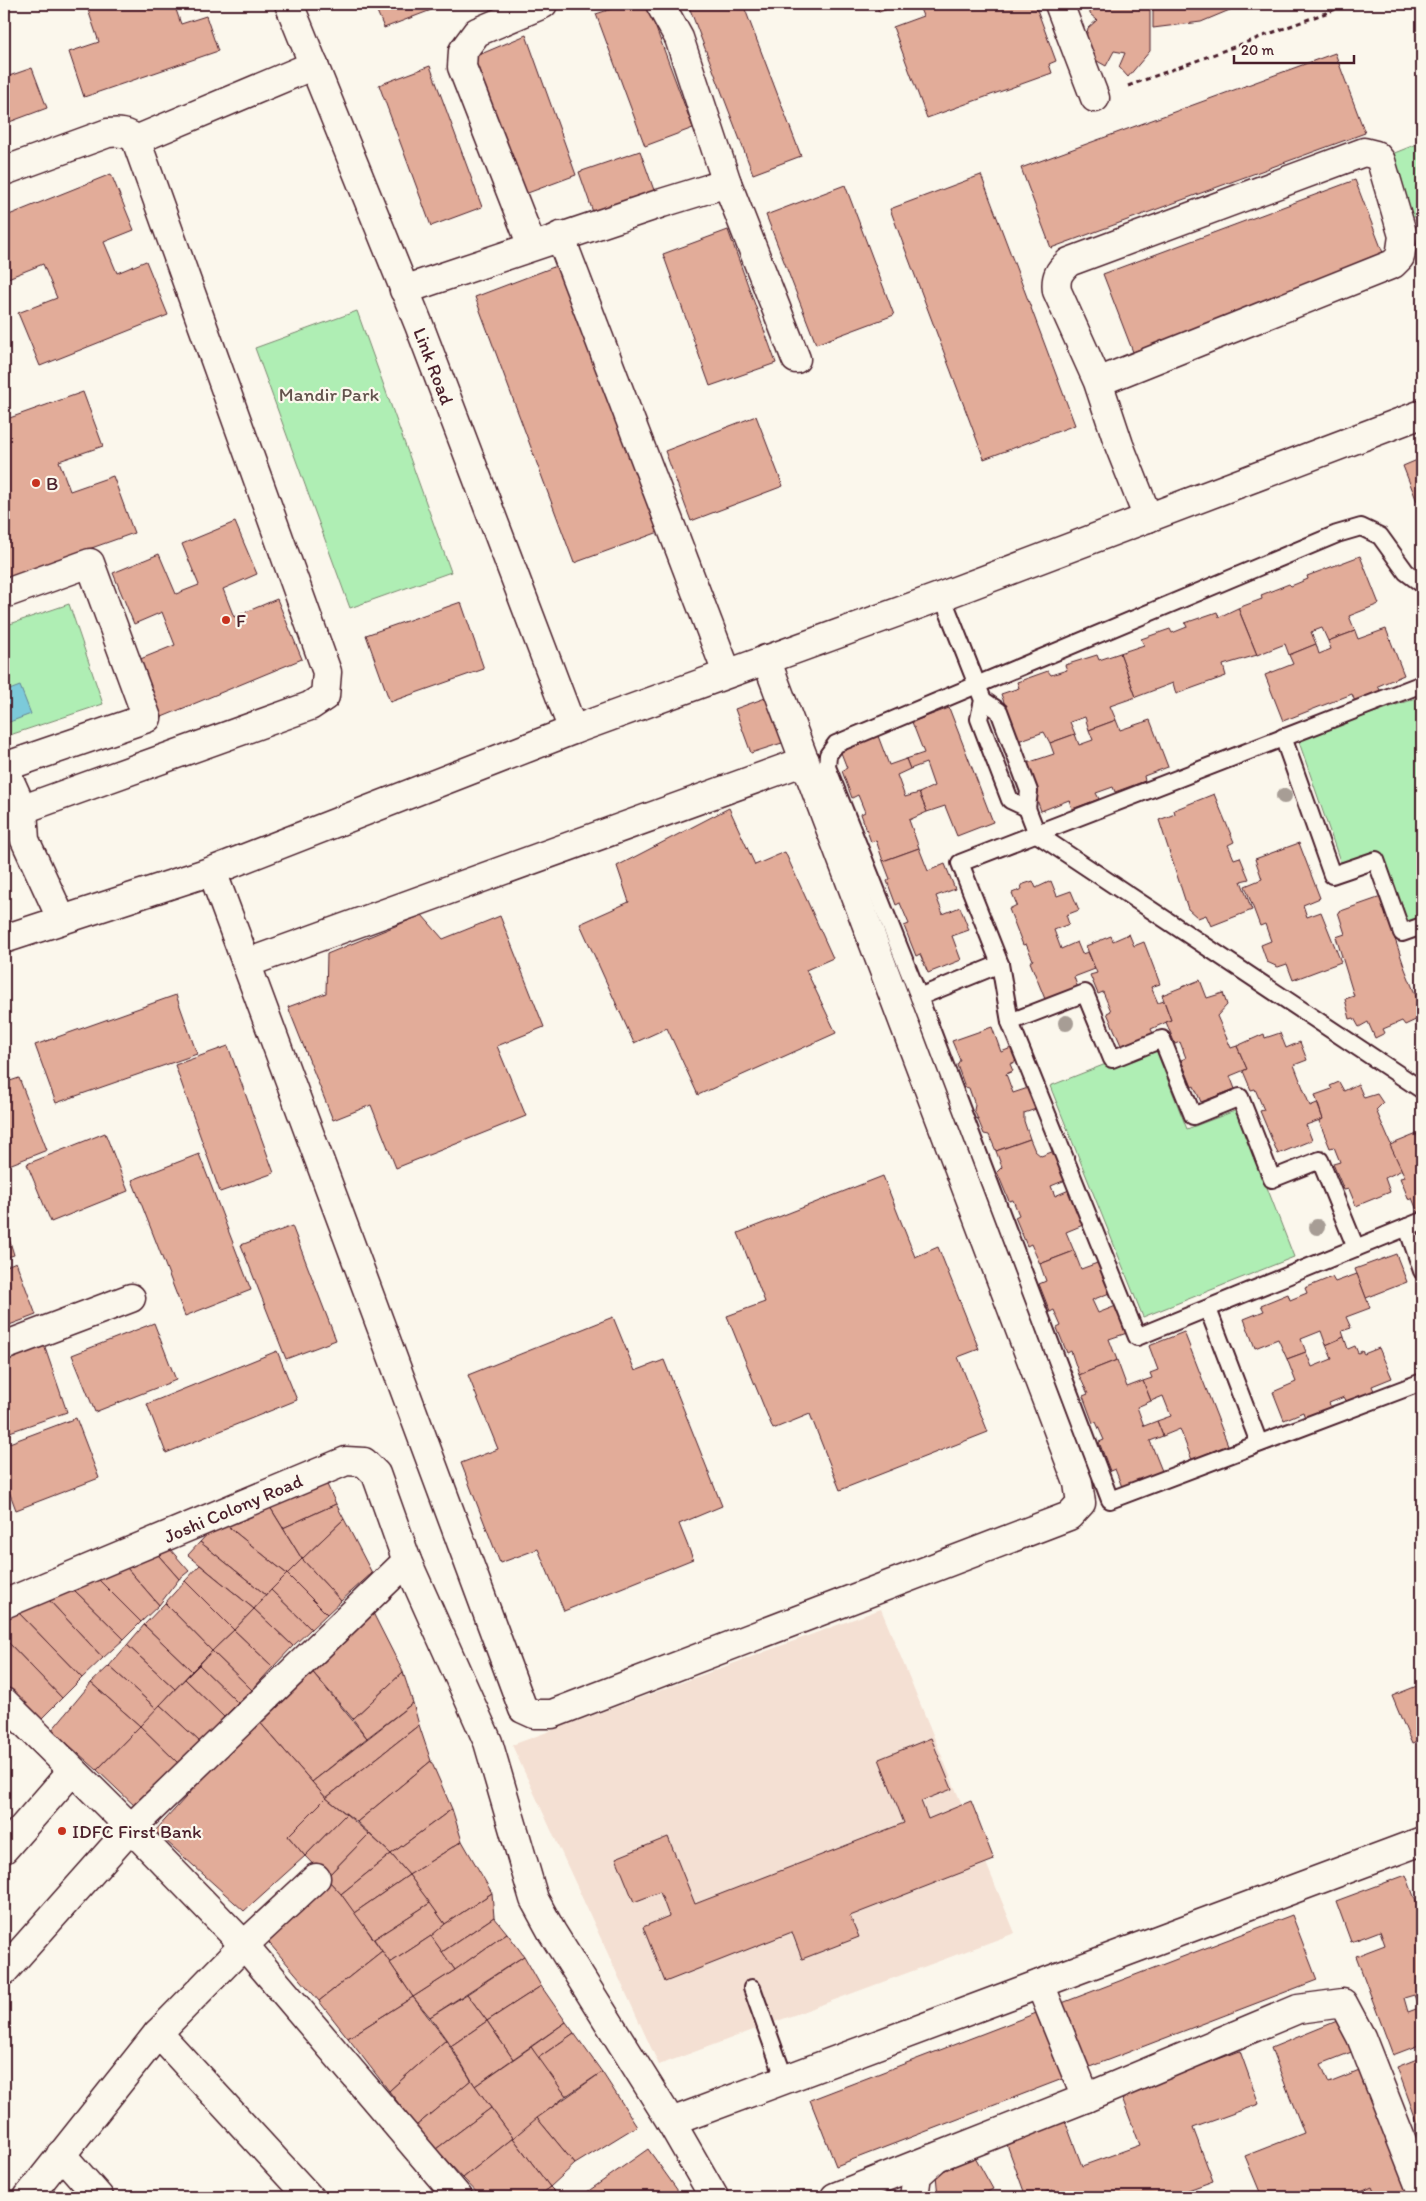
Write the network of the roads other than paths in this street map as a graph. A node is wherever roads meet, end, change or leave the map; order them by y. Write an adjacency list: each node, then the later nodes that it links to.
1 (290, 4): 5 (street, Link Road)
2 (543, 4): 11 (street)
3 (660, 4): 9 (street)
4 (1059, 4): 6 (street)
5 (314, 65): 7 (street); 12 (street, Link Road)
6 (1095, 98)
7 (136, 140): 8 (street); 28 (street)
8 (4, 171)
9 (727, 183): 10 (street); 13 (street)
10 (560, 236): 11 (street); 21 (street)
11 (532, 246): 12 (street)
12 (404, 290): 24 (street, Link Road)
13 (796, 359)
14 (1098, 382): 14 (street); 16 (street)
15 (1422, 414): 16 (street)
16 (1148, 518): 19 (street)
17 (1422, 584): 22 (lane)
18 (4, 594): 27 (street)
19 (942, 596): 20 (street); 22 (lane)
20 (766, 659): 21 (street); 26 (street)
21 (727, 673): 24 (street)
22 (978, 684): 29 (lane); 36 (lane)
23 (1422, 684): 25 (lane)
24 (573, 730): 30 (street)
25 (1283, 737): 29 (lane); 32 (lane)
26 (804, 761): 34 (street); 34 (street)
27 (4, 767): 28 (street)
28 (13, 813): 31 (street)
29 (1037, 834): 35 (lane); 38 (lane)
30 (212, 871): 31 (street); 34 (street)
31 (61, 918): 33 (street)
32 (1422, 926)
33 (4, 938)
34 (247, 963)
35 (1000, 964): 36 (lane); 37 (lane)
36 (919, 997): 47 (lane)
37 (1010, 1022): 41 (lane); 44 (lane)
38 (1422, 1090)
39 (1422, 1221): 40 (lane)
40 (1407, 1227): 41 (lane); 42 (lane)
41 (1356, 1248): 44 (lane)
42 (1422, 1271)
43 (131, 1298): 45 (street)
44 (1208, 1309): 47 (lane)
45 (4, 1346)
46 (1422, 1382): 47 (lane)
47 (1259, 1444)
48 (407, 1561): 49 (street, Joshi Colony Road); 52 (street); 63 (street, Joshi Colony Road)
49 (4, 1604)
50 (4, 1703): 51 (street)
51 (72, 1771): 52 (street); 54 (street)
52 (131, 1828): 56 (street); 57 (street)
53 (1422, 1841): 58 (street)
54 (4, 1849)
55 (316, 1878): 56 (street)
56 (244, 1945): 60 (street); 70 (street)
57 (4, 1971)
58 (1040, 1984): 61 (street); 62 (street)
59 (752, 1988): 61 (lane)
60 (158, 2033): 64 (street); 69 (street)
61 (785, 2080): 63 (street)
62 (1086, 2098): 65 (street); 66 (street)
63 (671, 2122): 71 (street, Joshi Colony Road)
64 (61, 2154): 67 (street); 68 (street)
65 (937, 2157): 72 (street); 73 (street)
66 (1422, 2192)
67 (28, 2197)
68 (99, 2197)
69 (309, 2197)
70 (458, 2197)
71 (714, 2197)
72 (834, 2197)
73 (914, 2197)

